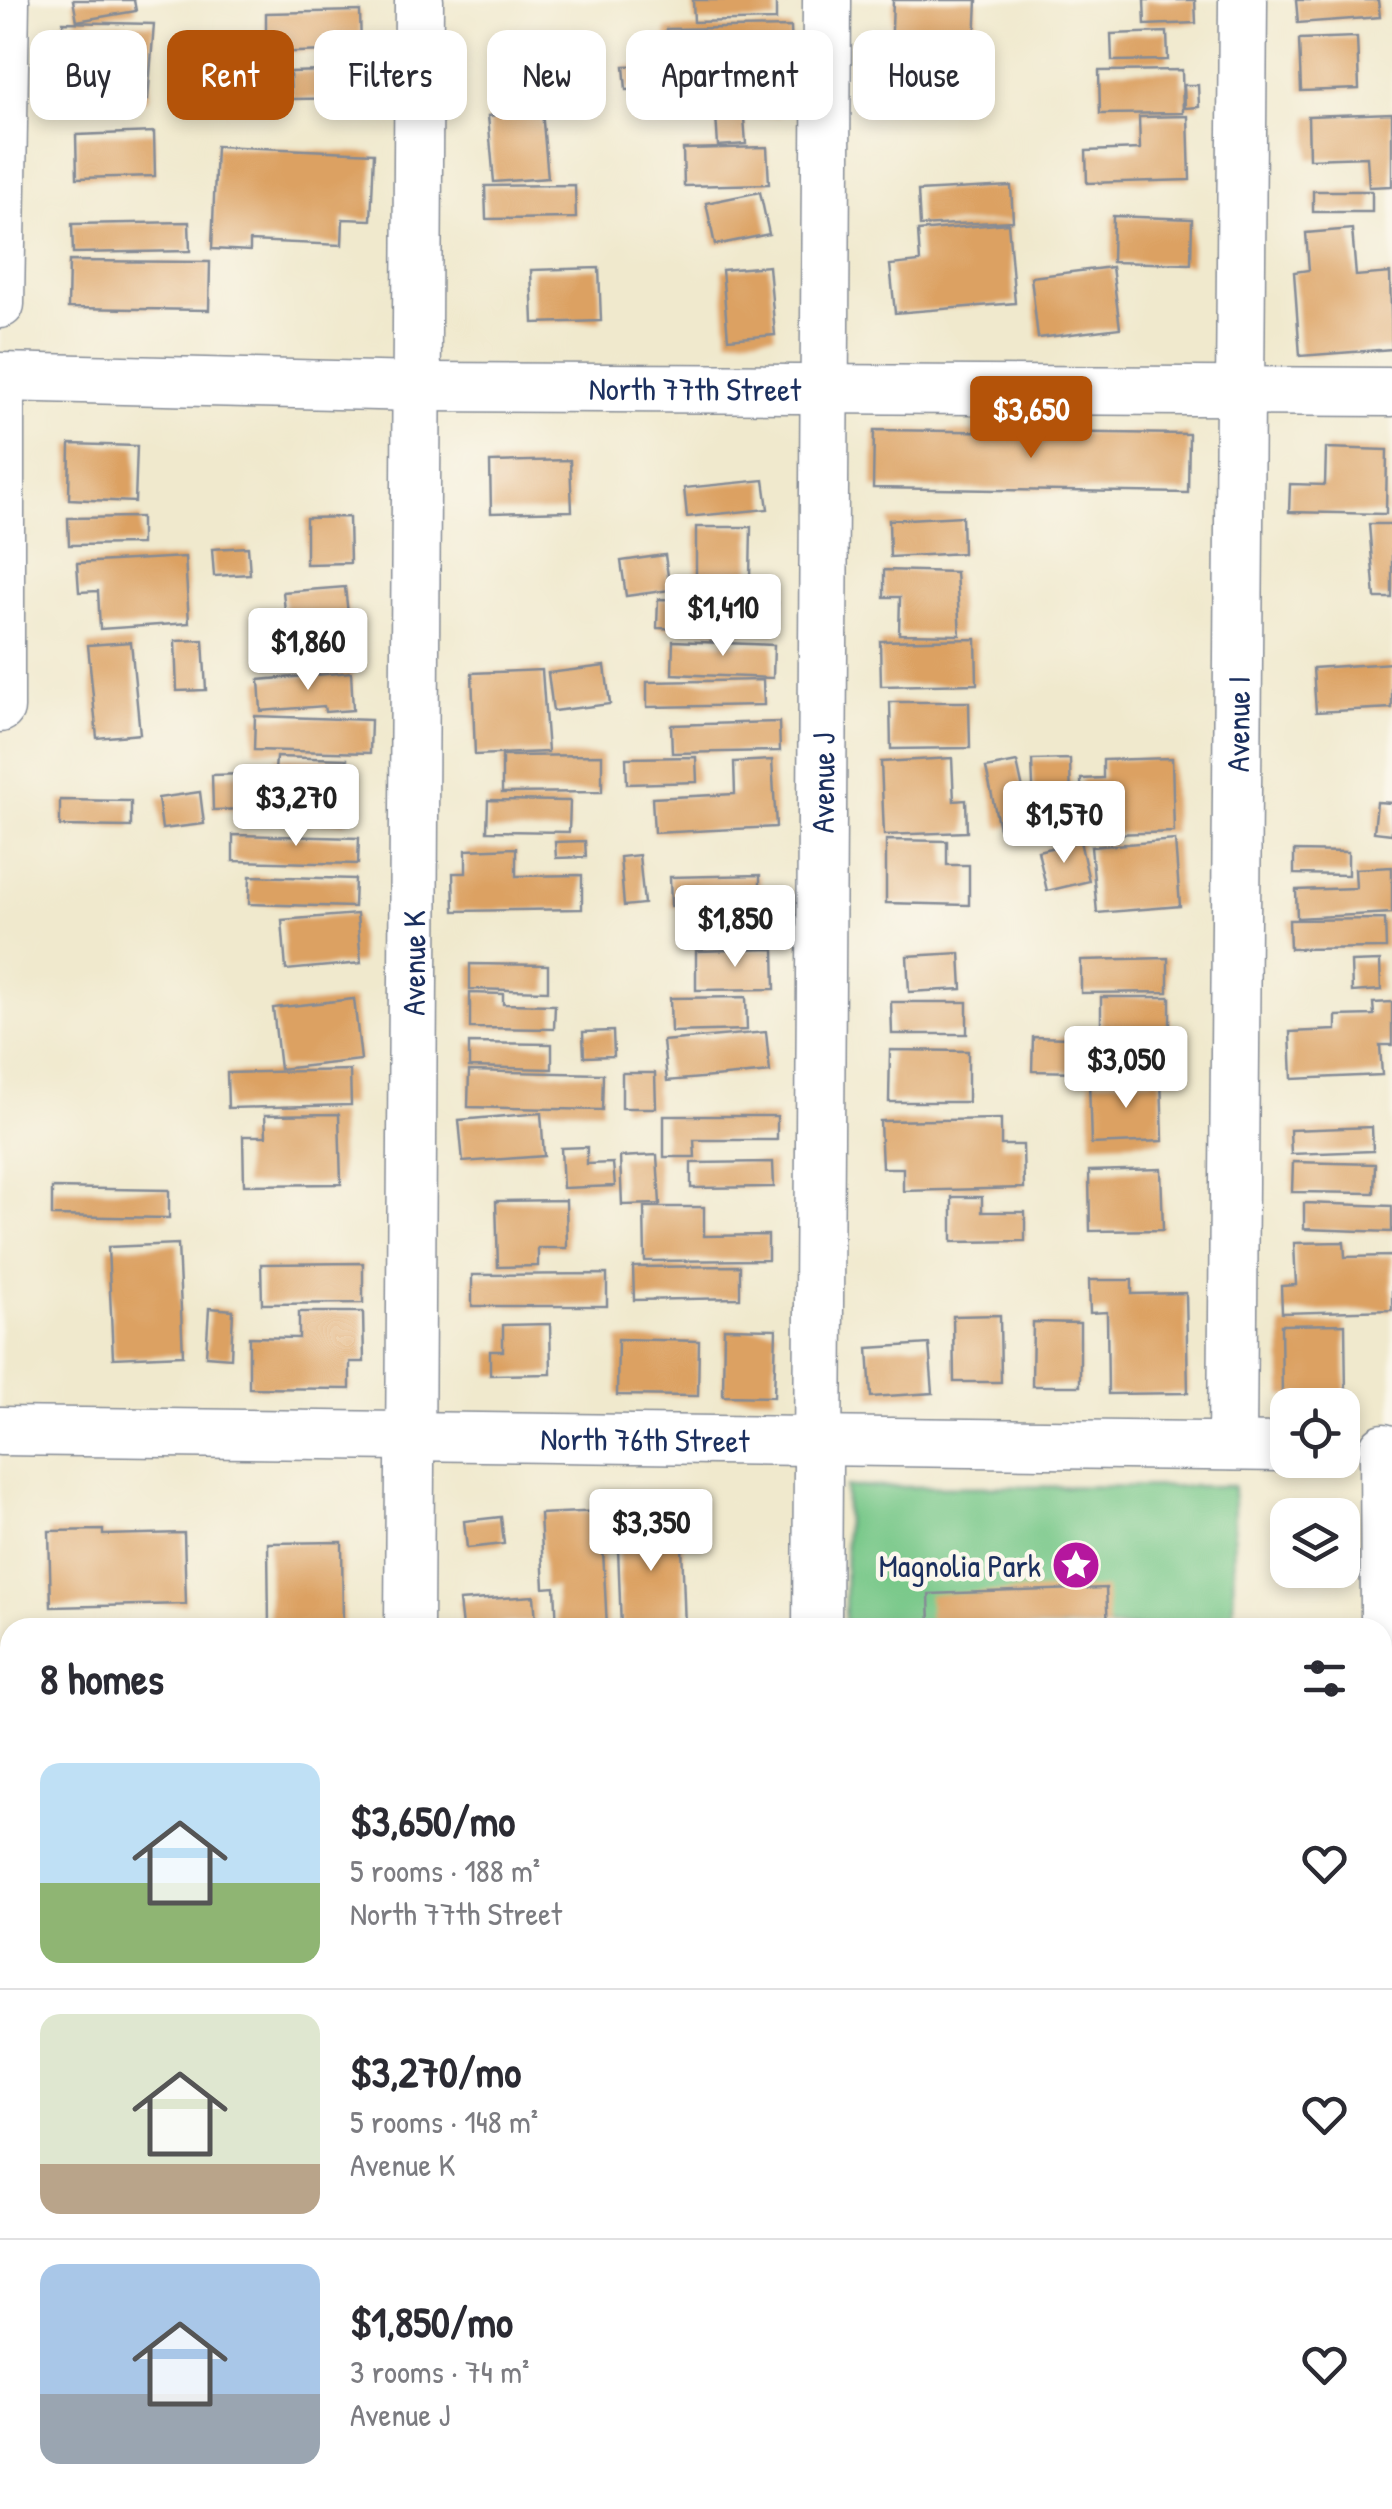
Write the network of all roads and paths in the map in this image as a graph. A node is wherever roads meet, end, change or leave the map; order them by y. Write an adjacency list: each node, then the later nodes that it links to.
1 (4, 0): 5 (street)
2 (418, 0): 7 (street, Avenue K)
3 (826, 0): 9 (street, Avenue J)
4 (1242, 0): 8 (street, Avenue I)
5 (0, 304)
6 (0, 377): 7 (street, North 77th Street)
7 (418, 386): 9 (street, North 77th Street); 14 (street, Avenue K)
8 (1241, 389): 9 (street, North 77th Street); 10 (street, North 77th Street); 16 (street, Avenue I)
9 (823, 390): 15 (street, Avenue J)
10 (1392, 392)
11 (0, 394): 12 (street)
12 (0, 708)
13 (0, 1431): 14 (street, North 76th Street)
14 (411, 1440): 15 (street, North 76th Street); 20 (street, Avenue K)
15 (818, 1442): 16 (street, North 76th Street); 21 (street, Avenue J)
16 (1232, 1446): 17 (street, North 76th Street)
17 (1270, 1447)
18 (1373, 1448): 19 (street)
19 (1388, 1568): 22 (street)
20 (409, 1618)
21 (817, 1618)
22 (1387, 1618)

